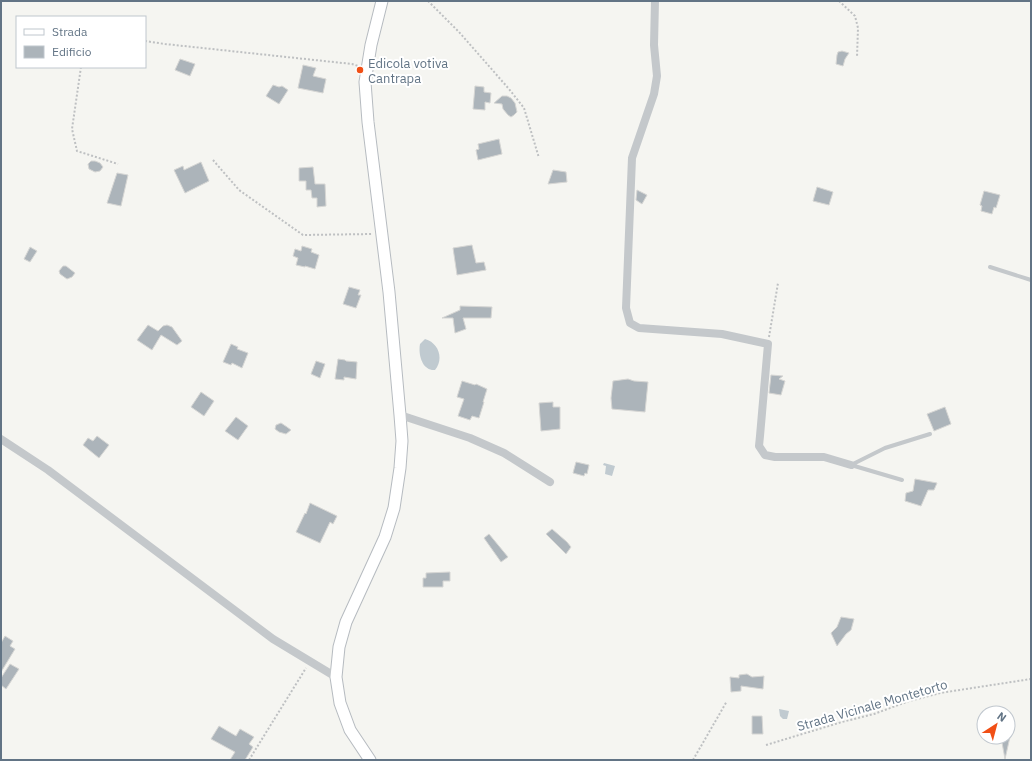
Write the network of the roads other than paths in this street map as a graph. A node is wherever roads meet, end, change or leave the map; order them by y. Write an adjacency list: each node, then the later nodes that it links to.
1 (382, 1): 5 (main road)
2 (655, 1): 8 (street)
3 (990, 266): 4 (lane)
4 (1031, 280)
5 (400, 415): 10 (street); 11 (main road)
6 (930, 434): 8 (lane)
7 (1, 438): 11 (street)
8 (851, 464): 9 (lane)
9 (902, 480)
10 (550, 482)
11 (336, 677): 12 (main road)
12 (370, 760)

